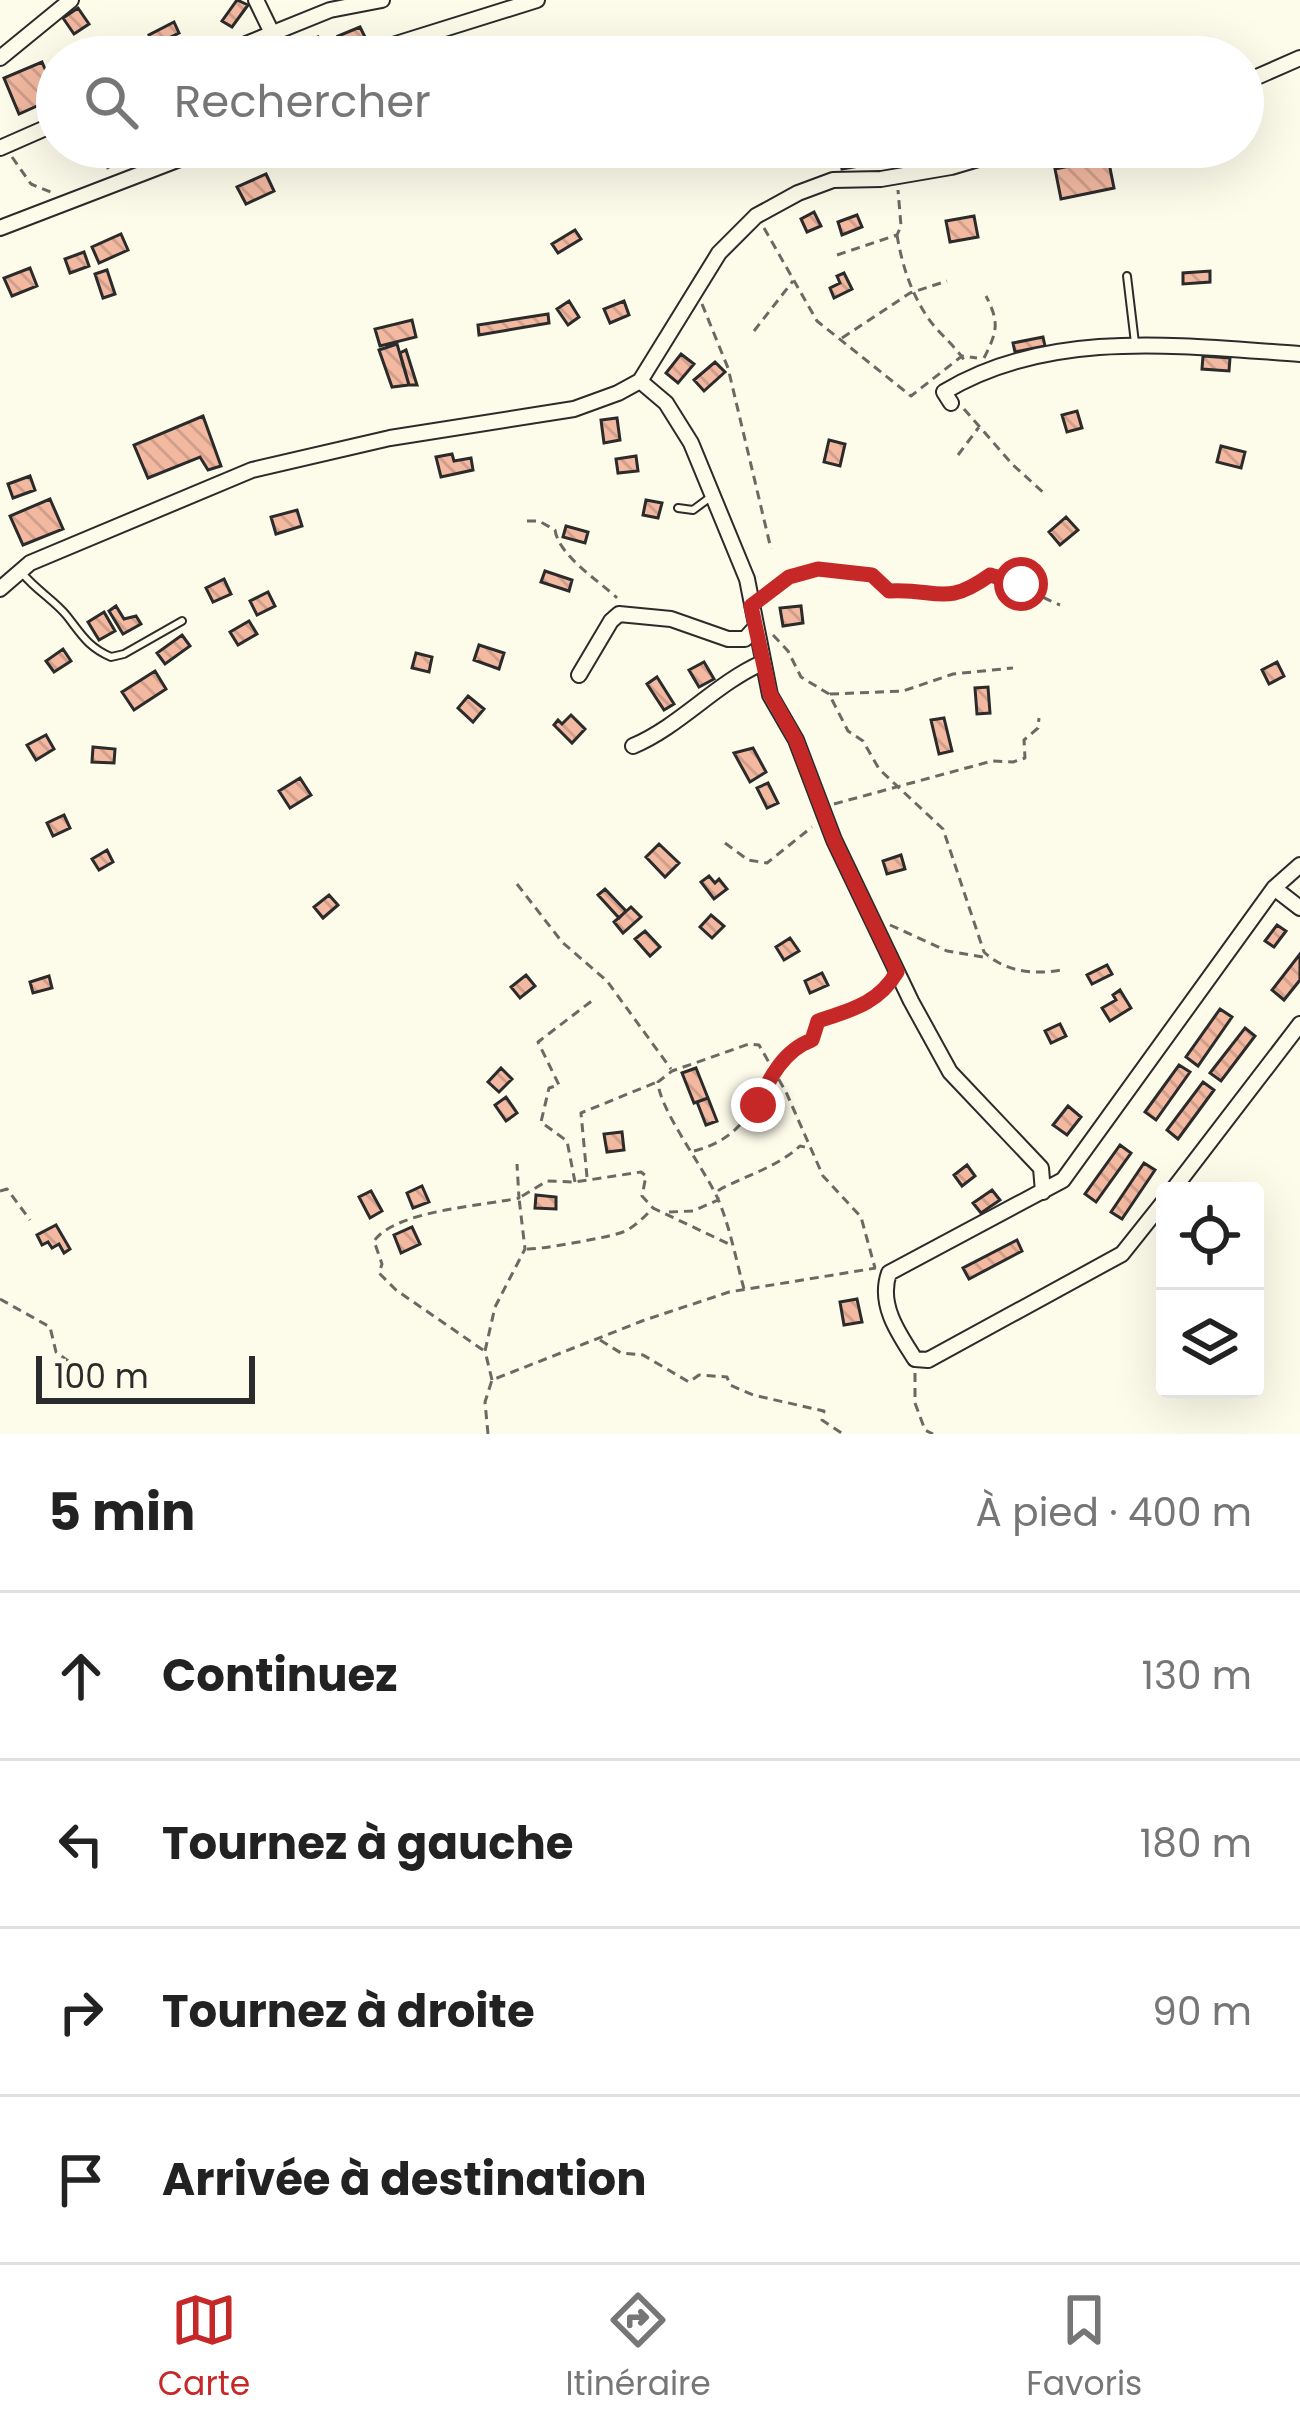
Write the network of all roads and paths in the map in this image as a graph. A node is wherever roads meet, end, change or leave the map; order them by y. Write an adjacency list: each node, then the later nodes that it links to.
1 (71, 0): 8 (street)
2 (256, 0): 5 (street)
3 (382, 0): 5 (street)
4 (537, 0): 7 (street)
5 (272, 33): 6 (street)
6 (265, 36)
7 (422, 36)
8 (0, 58)
9 (1300, 58): 10 (street)
10 (1264, 74)
11 (36, 132): 12 (street)
12 (2, 147): 18 (path)
13 (108, 168): 17 (path)
14 (158, 168): 17 (street)
15 (941, 168): 16 (street)
16 (897, 176): 19 (street); 21 (path)
17 (115, 185): 18 (street)
18 (70, 202): 20 (street)
19 (756, 216): 24 (path); 27 (street)
20 (0, 228)
21 (897, 235): 22 (path); 26 (path)
22 (837, 255)
23 (1126, 276): 31 (lane)
24 (794, 280): 29 (path); 30 (path)
25 (947, 281): 26 (path)
26 (914, 292): 30 (path); 33 (path)
27 (695, 293): 37 (street); 45 (path)
28 (986, 296): 34 (path)
29 (754, 332)
30 (840, 340): 33 (path)
31 (1135, 345): 32 (street); 35 (street)
32 (1300, 354)
33 (962, 356): 34 (path); 36 (path)
34 (983, 359): 35 (path)
35 (1009, 364): 36 (street)
36 (974, 374): 38 (street)
37 (640, 381): 42 (street); 46 (street)
38 (951, 403): 39 (path)
39 (980, 426): 40 (path); 41 (path)
40 (958, 455)
41 (1045, 494)
42 (712, 496): 43 (lane); 50 (street)
43 (678, 508)
44 (527, 521): 49 (path)
45 (771, 549)
46 (21, 571): 47 (street); 51 (lane)
47 (0, 589)
48 (1060, 605): 50 (path)
49 (629, 614): 50 (street); 54 (street)
50 (753, 618): 52 (street); 55 (path)
51 (182, 621)
52 (763, 663): 57 (street); 59 (street)
53 (1013, 668): 55 (path)
54 (579, 675)
55 (829, 694): 58 (path)
56 (1039, 718): 58 (path)
57 (633, 746)
58 (898, 787): 59 (path); 66 (path)
59 (826, 819): 60 (path); 65 (street)
60 (725, 843)
61 (1300, 865): 63 (street)
62 (517, 884): 71 (path)
63 (1274, 888): 64 (street); 81 (street)
64 (1300, 908)
65 (871, 918): 66 (path); 68 (street)
66 (990, 958): 67 (path)
67 (1061, 970)
68 (897, 972): 72 (path); 81 (street)
69 (593, 1000): 78 (path)
70 (1300, 1024): 79 (street)
71 (672, 1071): 72 (path); 73 (path)
72 (774, 1072): 74 (path); 75 (path)
73 (658, 1082): 75 (path); 77 (path)
74 (810, 1148): 83 (path); 90 (path)
75 (693, 1151): 83 (path)
76 (517, 1164): 82 (path)
77 (588, 1180): 78 (path); 84 (path)
78 (575, 1182): 82 (path)
79 (1179, 1182)
80 (0, 1191): 87 (path)
81 (1043, 1192): 90 (street)
82 (519, 1198): 89 (path); 94 (path)
83 (718, 1200): 86 (path); 88 (path)
84 (653, 1208): 86 (path); 89 (path)
85 (1156, 1211): 95 (street)
86 (667, 1212): 88 (path)
87 (30, 1220)
88 (732, 1246): 91 (path)
89 (525, 1249): 94 (path)
90 (882, 1270): 91 (path); 95 (street)
91 (744, 1289): 93 (path)
92 (0, 1299): 96 (path)
93 (597, 1338): 97 (path); 99 (path)
94 (485, 1351): 97 (path)
95 (915, 1359): 100 (path)
96 (93, 1378)
97 (492, 1380): 98 (path)
98 (488, 1434)
99 (843, 1434)
100 (933, 1434)

